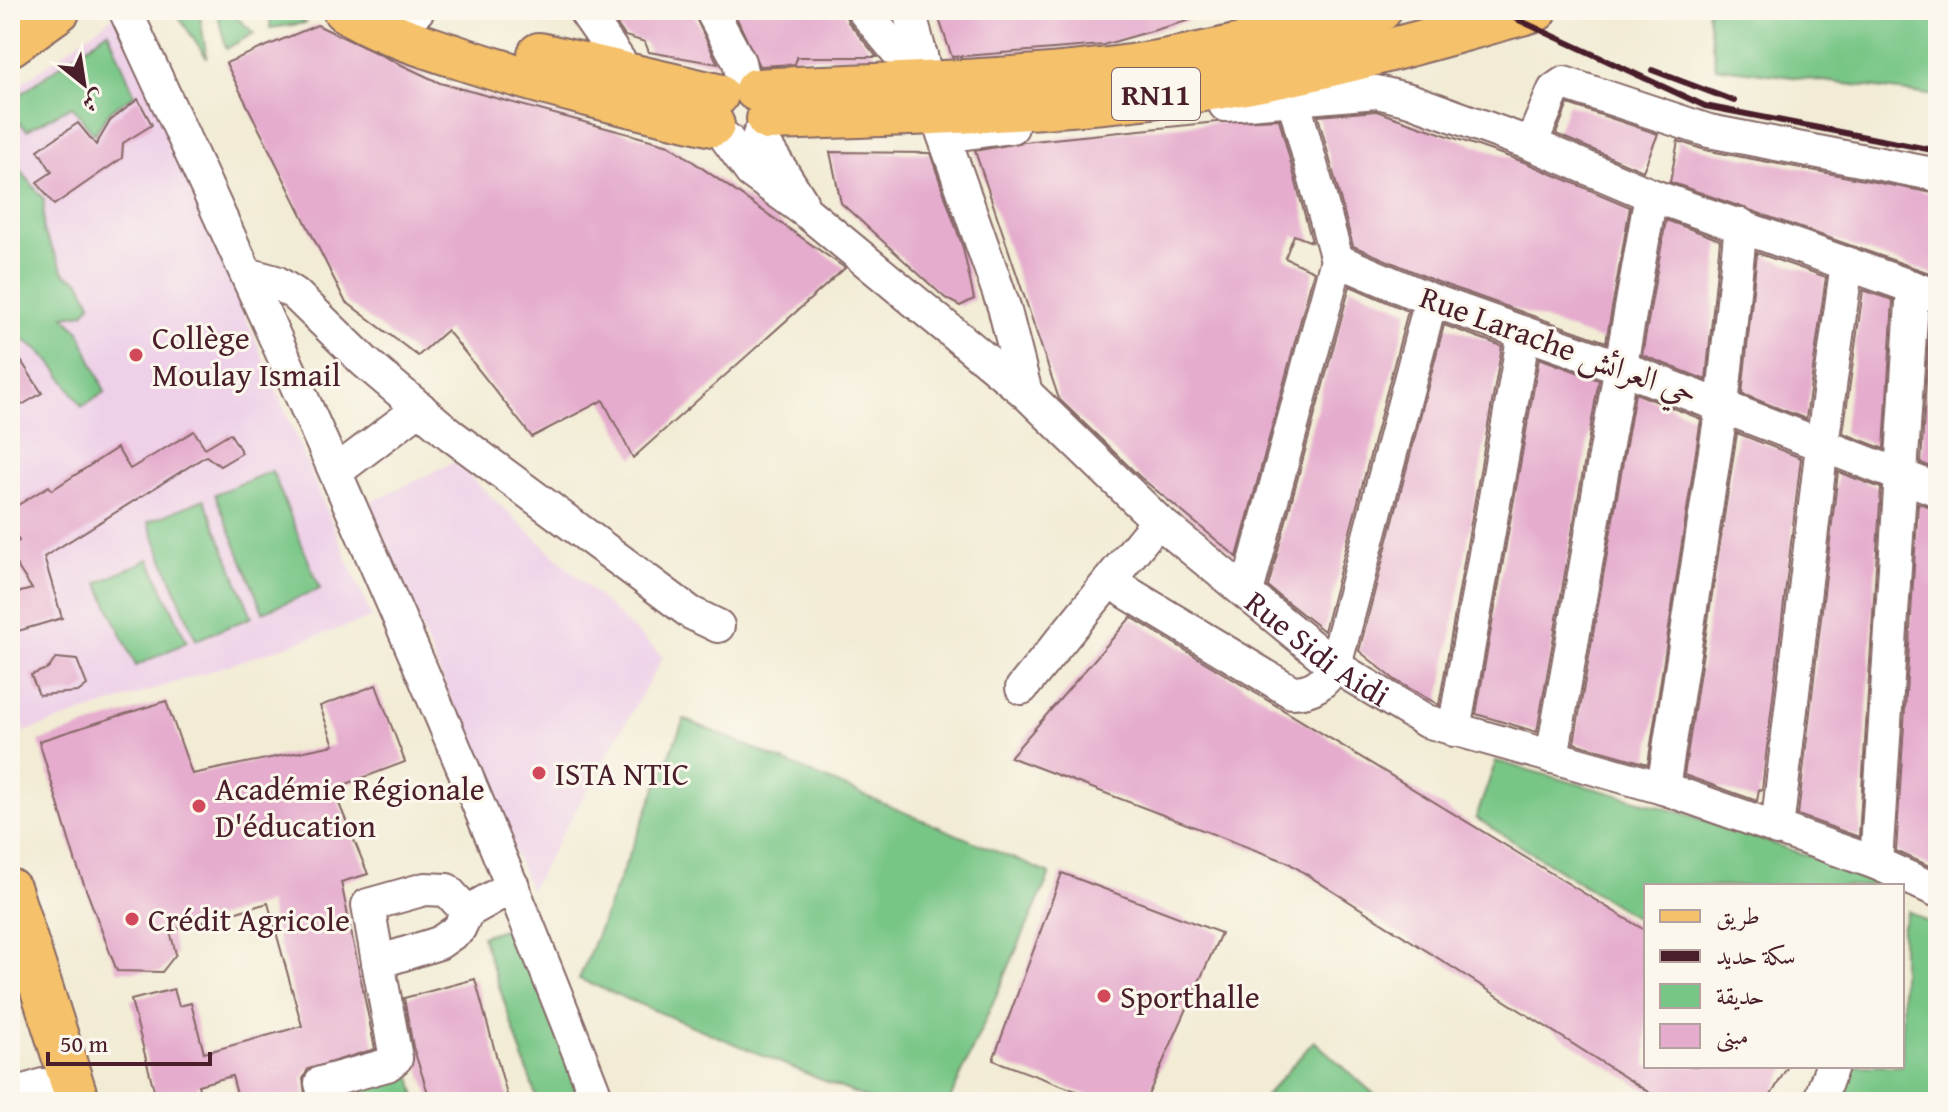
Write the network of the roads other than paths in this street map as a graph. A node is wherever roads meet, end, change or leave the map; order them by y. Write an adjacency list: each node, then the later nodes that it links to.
1 (59, 10): 11 (main road)
2 (125, 10): 22 (street)
3 (344, 10): 15 (main road, RN11)
4 (584, 10): 12 (street)
5 (711, 10): 15 (street, Rue Sidi Aidi)
6 (863, 10): 13 (street)
7 (909, 10): 13 (street)
8 (1380, 10): 13 (main road, RN11)
9 (1536, 10): 13 (main road, RN11)
10 (414, 11): 12 (main road, RN11)
11 (10, 45)
12 (629, 75): 15 (main road, RN11)
13 (932, 96): 14 (street); 15 (main road, RN11); 27 (street)
14 (1293, 98): 16 (street); 20 (street)
15 (741, 113): 27 (street, Rue Sidi Aidi)
16 (1531, 144): 17 (street); 18 (street)
17 (1938, 175)
18 (1651, 195): 19 (street); 26 (street)
19 (1741, 225): 21 (street); 28 (street)
20 (1337, 260): 24 (street, Rue Larache حي العرائش); 36 (street)
21 (1847, 263): 23 (street); 30 (street)
22 (247, 274): 29 (street); 31 (street)
23 (1926, 291): 32 (street)
24 (1431, 300): 25 (street, Rue Larache حي العرائش); 38 (street)
25 (1524, 333): 26 (street, Rue Larache حي العرائش); 40 (street)
26 (1620, 367): 28 (street, Rue Larache حي العرائش); 41 (street)
27 (1026, 393): 34 (street, Rue Sidi Aidi)
28 (1722, 406): 30 (street, Rue Larache حي العرائش); 42 (street)
29 (420, 408): 31 (street); 37 (street)
30 (1822, 445): 32 (street, Rue Larache حي العرائش); 43 (street)
31 (337, 471): 45 (street)
32 (1903, 476): 33 (street, Rue Larache حي العرائش); 44 (street)
33 (1938, 490)
34 (1158, 521): 35 (street); 36 (street, Rue Sidi Aidi)
35 (1110, 582): 38 (street); 39 (street)
36 (1247, 592): 38 (street, Rue Sidi Aidi)
37 (718, 626)
38 (1335, 666): 40 (street, Rue Sidi Aidi)
39 (1022, 688)
40 (1454, 730): 41 (street, Rue Sidi Aidi)
41 (1552, 757): 42 (street, Rue Sidi Aidi)
42 (1663, 788): 43 (street, Rue Sidi Aidi)
43 (1777, 829): 44 (street, Rue Sidi Aidi)
44 (1893, 875): 46 (street, Rue Sidi Aidi)
45 (513, 886): 48 (street); 54 (street)
46 (1938, 891)
47 (12, 903): 52 (main road)
48 (467, 912): 49 (street); 49 (street)
49 (378, 962): 53 (street)
50 (10, 976): 52 (main road)
51 (1831, 1068): 55 (street)
52 (45, 1096)
53 (326, 1102)
54 (598, 1102)
55 (1819, 1102)

